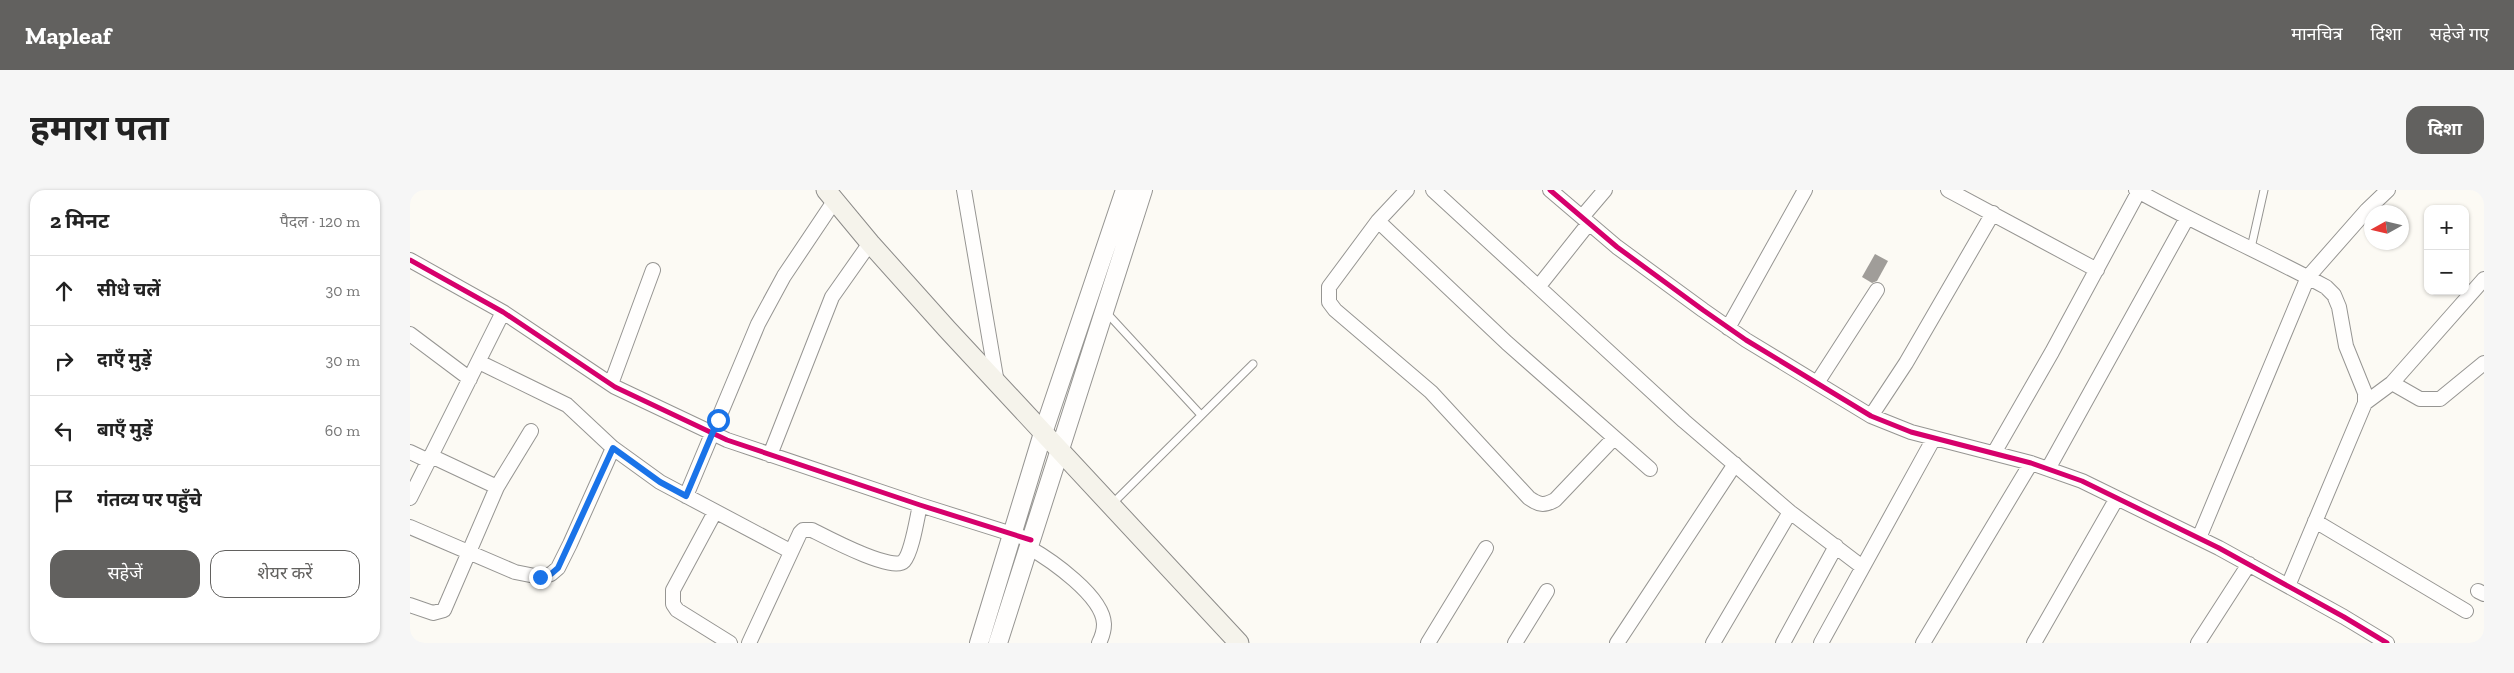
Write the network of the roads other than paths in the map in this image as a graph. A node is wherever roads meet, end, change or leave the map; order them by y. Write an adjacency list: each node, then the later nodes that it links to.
1 (964, 190): 35 (street)
2 (1125, 190): 44 (street)
3 (1143, 190): 27 (street)
4 (1407, 190): 17 (street)
5 (1433, 190): 25 (street)
6 (1550, 190): 16 (street)
7 (1605, 190): 16 (street)
8 (1804, 190): 29 (street)
9 (1948, 190): 14 (street)
10 (2264, 190): 19 (lane)
11 (2388, 190): 23 (street)
12 (2137, 191): 15 (street); 22 (street)
13 (831, 195): 18 (main road); 43 (street)
14 (1993, 213): 22 (street); 41 (street)
15 (2187, 218): 19 (street); 56 (street)
16 (1586, 220): 25 (street); 29 (street)
17 (1378, 221): 45 (street); 45 (street)
18 (870, 243): 35 (main road); 51 (street)
19 (2251, 248): 23 (street)
20 (410, 260): 28 (street)
21 (653, 270): 38 (street)
22 (2097, 270): 50 (street)
23 (2308, 277): 39 (street); 68 (street)
24 (2484, 279): 37 (street)
25 (1538, 286): 54 (street)
26 (1877, 290): 36 (street)
27 (1104, 310): 40 (lane); 48 (street)
28 (503, 312): 31 (street); 38 (street)
29 (1728, 328): 36 (street)
30 (410, 334): 34 (street)
31 (479, 362): 34 (street); 47 (street)
32 (2484, 363): 37 (street)
33 (1253, 364): 40 (lane)
34 (470, 379): 52 (street)
35 (998, 383): 44 (main road)
36 (1817, 383): 41 (street)
37 (2392, 383): 39 (street)
38 (611, 384): 43 (street)
39 (2364, 403): 65 (street)
40 (1201, 416): 62 (lane)
41 (1872, 416): 46 (street)
42 (531, 431): 57 (street)
43 (712, 433): 51 (street); 58 (street)
44 (1043, 433): 48 (main road); 67 (street)
45 (1614, 438): 55 (street)
46 (1934, 438): 50 (street); 75 (street)
47 (613, 448): 58 (street); 73 (street)
48 (1059, 451): 62 (main road); 69 (street)
49 (410, 452): 52 (street)
50 (1994, 453): 53 (street)
51 (770, 454): 61 (street)
52 (430, 459): 57 (street); 59 (street)
53 (2031, 463): 56 (street); 92 (street)
54 (1735, 464): 64 (street); 88 (street)
55 (1650, 469)
56 (2048, 469): 60 (street)
57 (497, 488): 73 (street)
58 (686, 496): 63 (street)
59 (410, 498)
60 (2116, 498): 68 (street); 93 (street)
61 (920, 505): 67 (street); 72 (street)
62 (1110, 505): 85 (main road)
63 (715, 512): 72 (street); 80 (street)
64 (1790, 512): 70 (street); 89 (street)
65 (2315, 521): 76 (street); 79 (street)
66 (410, 527): 73 (street)
67 (1012, 534): 69 (street); 82 (street)
68 (2199, 538): 74 (street)
69 (1030, 543): 83 (street); 84 (street)
70 (1836, 546): 75 (street); 90 (street)
71 (1486, 548): 86 (street)
72 (790, 551): 81 (street)
73 (470, 553): 78 (street)
74 (2249, 564): 76 (street); 94 (street)
75 (1861, 566): 91 (street)
76 (2288, 586): 95 (street)
77 (1547, 592): 87 (street)
78 (410, 605)
79 (2466, 611)
80 (730, 643)
81 (749, 643)
82 (979, 643)
83 (998, 643)
84 (1099, 643)
85 (1239, 643)
86 (1428, 643)
87 (1515, 643)
88 (1617, 643)
89 (1713, 643)
90 (1783, 643)
91 (1821, 643)
92 (1923, 643)
93 (2034, 643)
94 (2198, 643)
95 (2387, 643)

